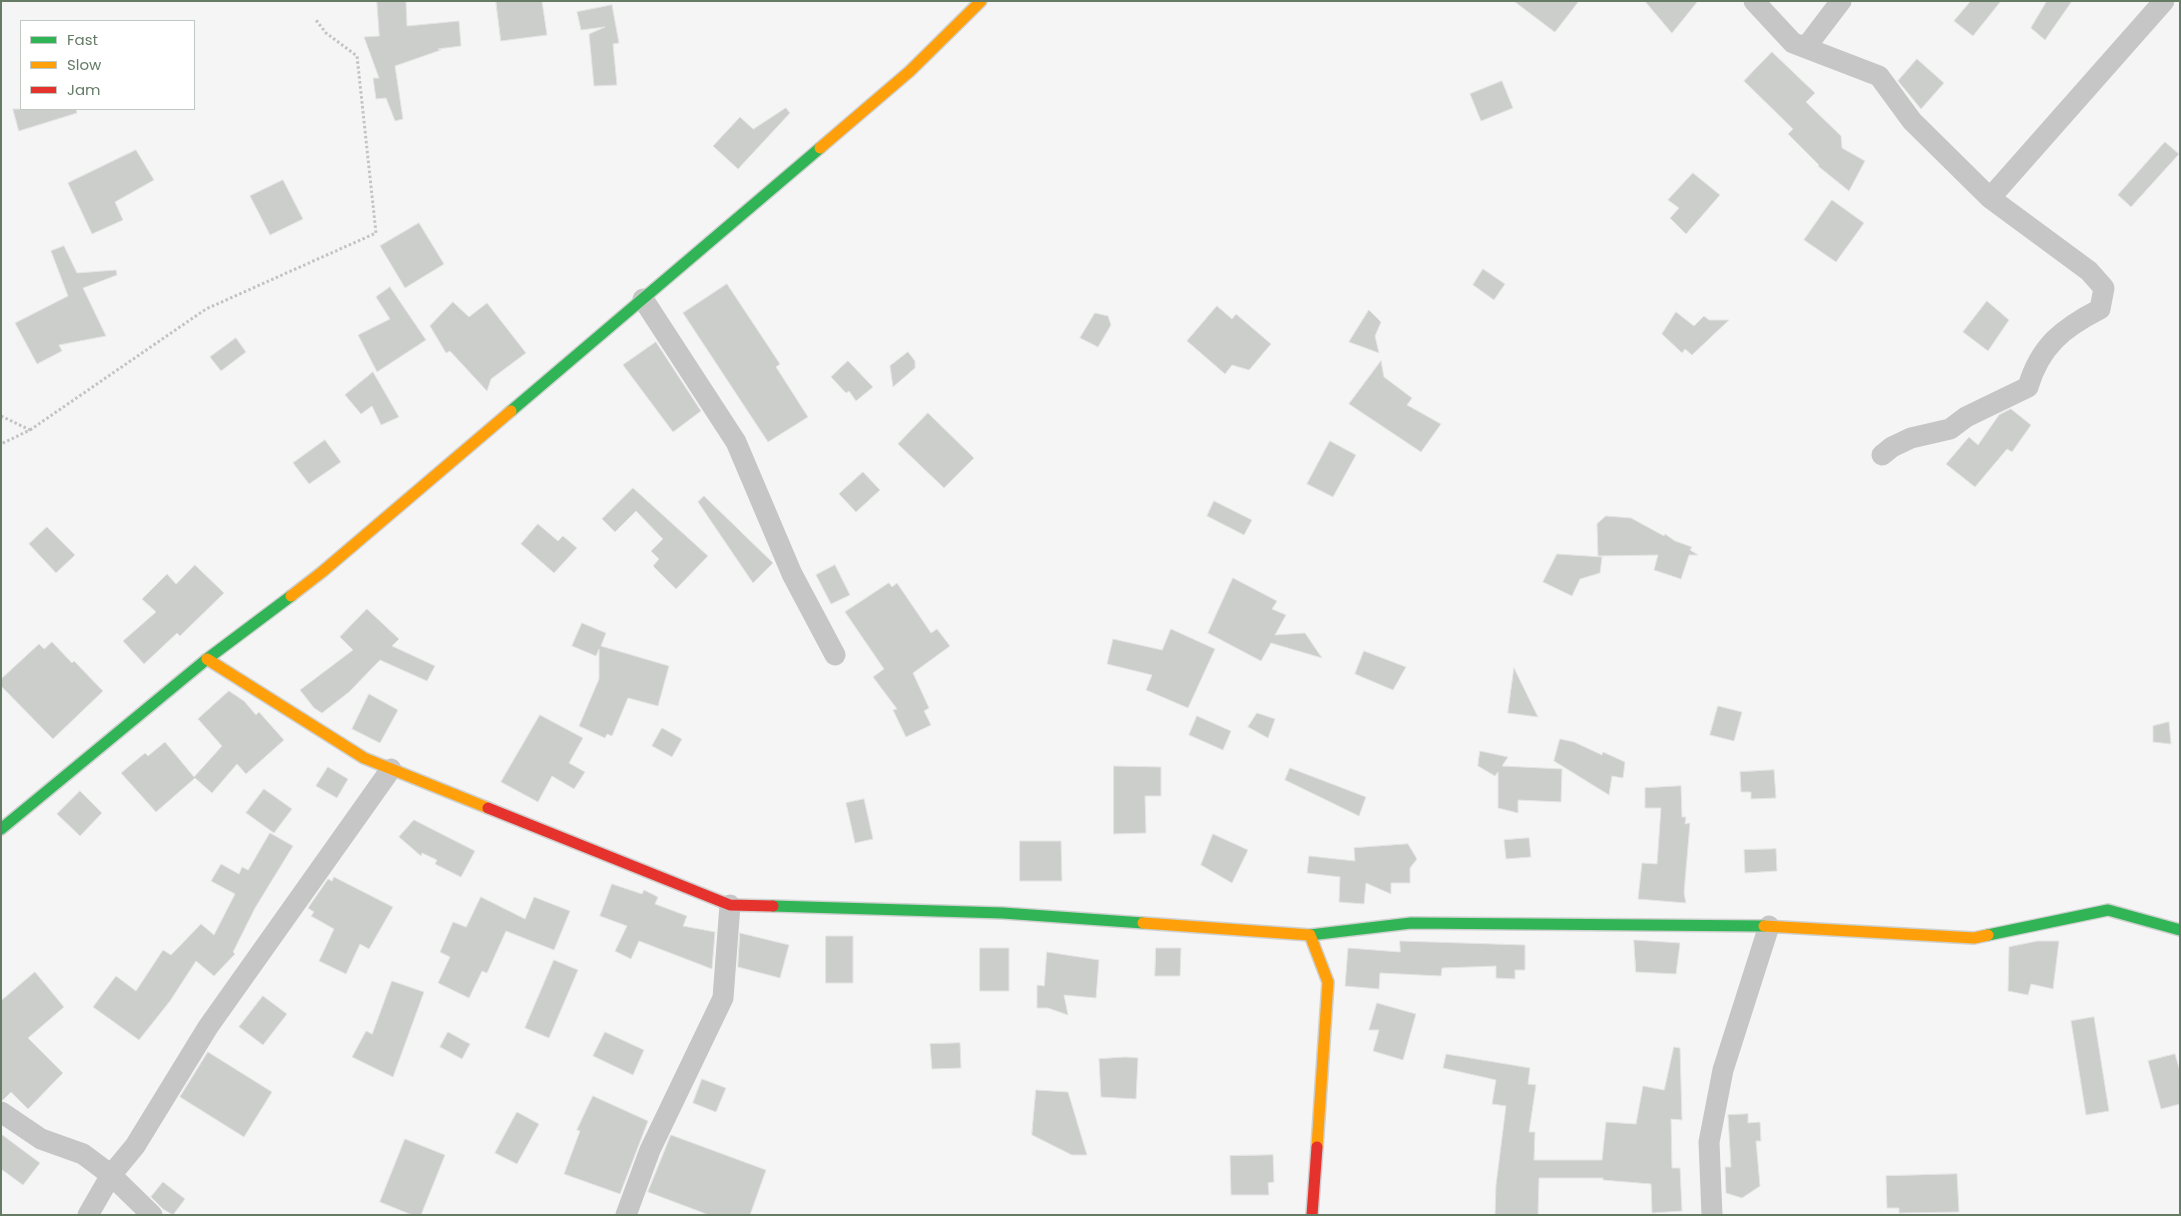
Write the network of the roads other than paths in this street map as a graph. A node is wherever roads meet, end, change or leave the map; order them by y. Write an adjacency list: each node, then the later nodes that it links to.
1 (1754, 1): 5 (street)
2 (1841, 1): 5 (street)
3 (2164, 1): 6 (street)
4 (974, 4): 7 (street)
5 (1793, 43): 6 (street)
6 (1990, 198): 8 (street)
7 (643, 298): 9 (street); 10 (street)
8 (1882, 455)
9 (835, 655)
10 (207, 659): 11 (street); 12 (street)
11 (392, 769): 13 (street); 18 (street)
12 (1, 829)
13 (730, 905): 16 (street); 21 (street)
14 (1769, 926): 15 (street); 16 (street); 23 (street)
15 (2180, 930)
16 (1310, 935): 22 (street)
17 (1, 1112): 18 (street)
18 (110, 1174): 19 (street); 20 (street)
19 (88, 1215)
20 (152, 1215)
21 (626, 1215)
22 (1312, 1215)
23 (1712, 1215)

